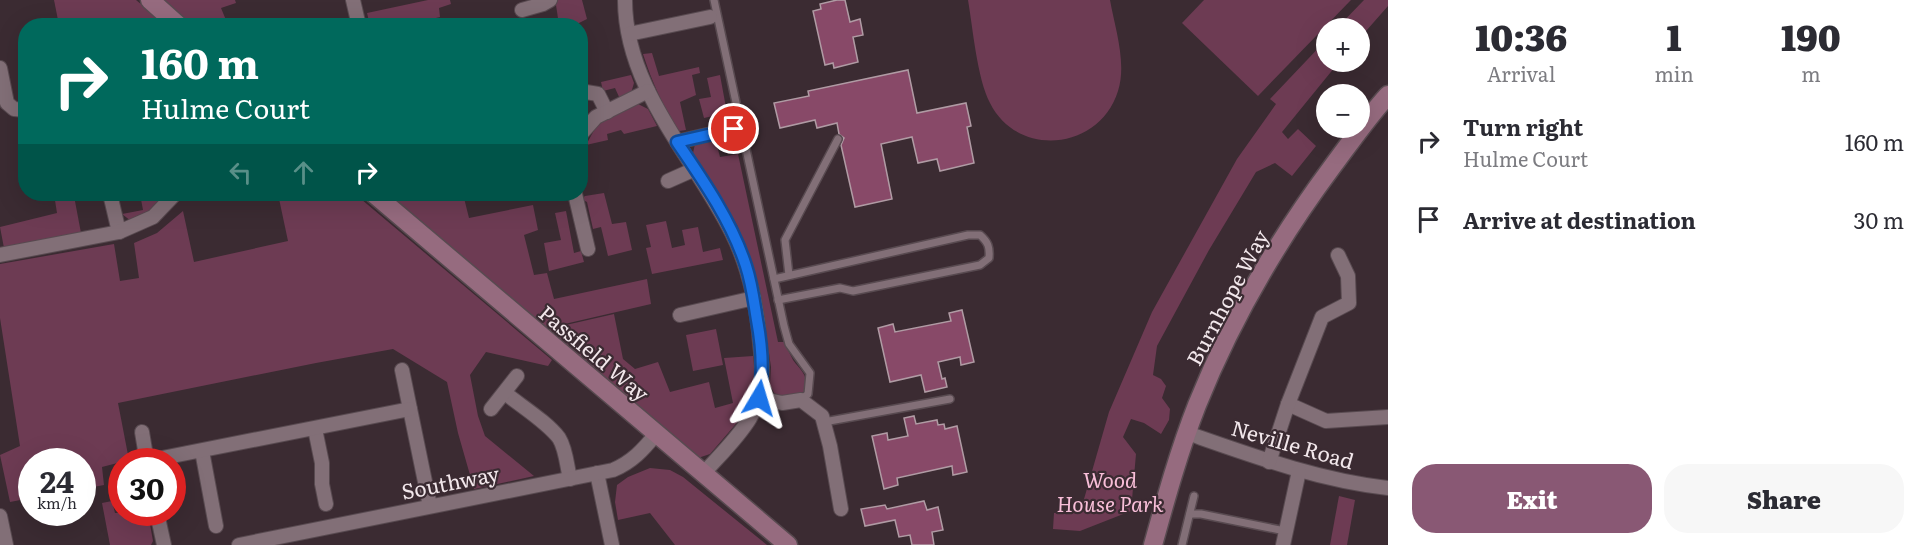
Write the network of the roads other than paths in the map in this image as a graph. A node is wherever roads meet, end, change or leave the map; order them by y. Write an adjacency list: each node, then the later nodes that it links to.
1 (150, 0): 7 (street)
2 (353, 0): 8 (street)
3 (550, 0): 6 (street)
4 (625, 0): 10 (street)
5 (714, 0): 32 (lane)
6 (522, 10)
7 (170, 18)
8 (357, 18)
9 (710, 18): 10 (street)
10 (629, 34): 12 (street)
11 (0, 68): 15 (street)
12 (648, 91): 16 (street); 20 (street)
13 (588, 92): 16 (street)
14 (1388, 95): 49 (street, Burnhope Way)
15 (18, 109)
16 (607, 112): 17 (street)
17 (588, 126)
18 (734, 129): 20 (street)
19 (838, 139): 31 (lane)
20 (677, 142): 21 (street)
21 (695, 169): 22 (street); 33 (street)
22 (668, 181)
23 (112, 201): 27 (street)
24 (168, 201): 27 (street)
25 (382, 201): 50 (street, Passfield Way)
26 (577, 201): 28 (street)
27 (119, 232): 29 (street)
28 (588, 249)
29 (0, 255)
30 (1338, 255): 42 (street)
31 (789, 276): 32 (lane); 34 (lane)
32 (774, 279): 34 (lane)
33 (754, 298): 35 (street); 39 (street)
34 (778, 300): 41 (lane)
35 (680, 315)
36 (402, 370): 43 (street)
37 (517, 376): 38 (street)
38 (505, 393): 44 (street); 58 (street)
39 (759, 398): 41 (street); 57 (street)
40 (950, 399): 46 (lane)
41 (801, 400): 46 (street)
42 (1288, 404): 45 (street); 54 (street)
43 (410, 409): 47 (street); 64 (street)
44 (491, 409)
45 (1388, 417)
46 (824, 422): 65 (street)
47 (315, 429): 52 (street); 62 (street)
48 (142, 432): 51 (street)
49 (1187, 433): 54 (street, Neville Road); 77 (street, Burnhope Way)
50 (656, 434): 56 (street, Southway); 57 (street, Passfield Way)
51 (145, 448)
52 (202, 451): 53 (street); 63 (street)
53 (186, 454)
54 (1269, 462): 55 (street, Neville Road)
55 (1299, 471): 59 (street, Neville Road); 70 (street)
56 (597, 473): 58 (street, Southway); 75 (street)
57 (703, 474): 76 (street, Passfield Way)
58 (570, 479): 64 (street, Southway)
59 (1388, 488)
60 (1194, 496): 66 (lane)
61 (227, 503): 63 (street)
62 (326, 504)
63 (213, 507): 69 (street)
64 (430, 507): 71 (street, Southway)
65 (841, 509)
66 (1190, 514): 70 (lane); 78 (lane)
67 (0, 516): 72 (street)
68 (160, 526): 73 (street)
69 (216, 526)
70 (1285, 531): 79 (street)
71 (308, 538): 74 (street, Southway)
72 (6, 545)
73 (164, 545)
74 (239, 545)
75 (612, 545)
76 (788, 545)
77 (1153, 545)
78 (1182, 545)
79 (1283, 545)

